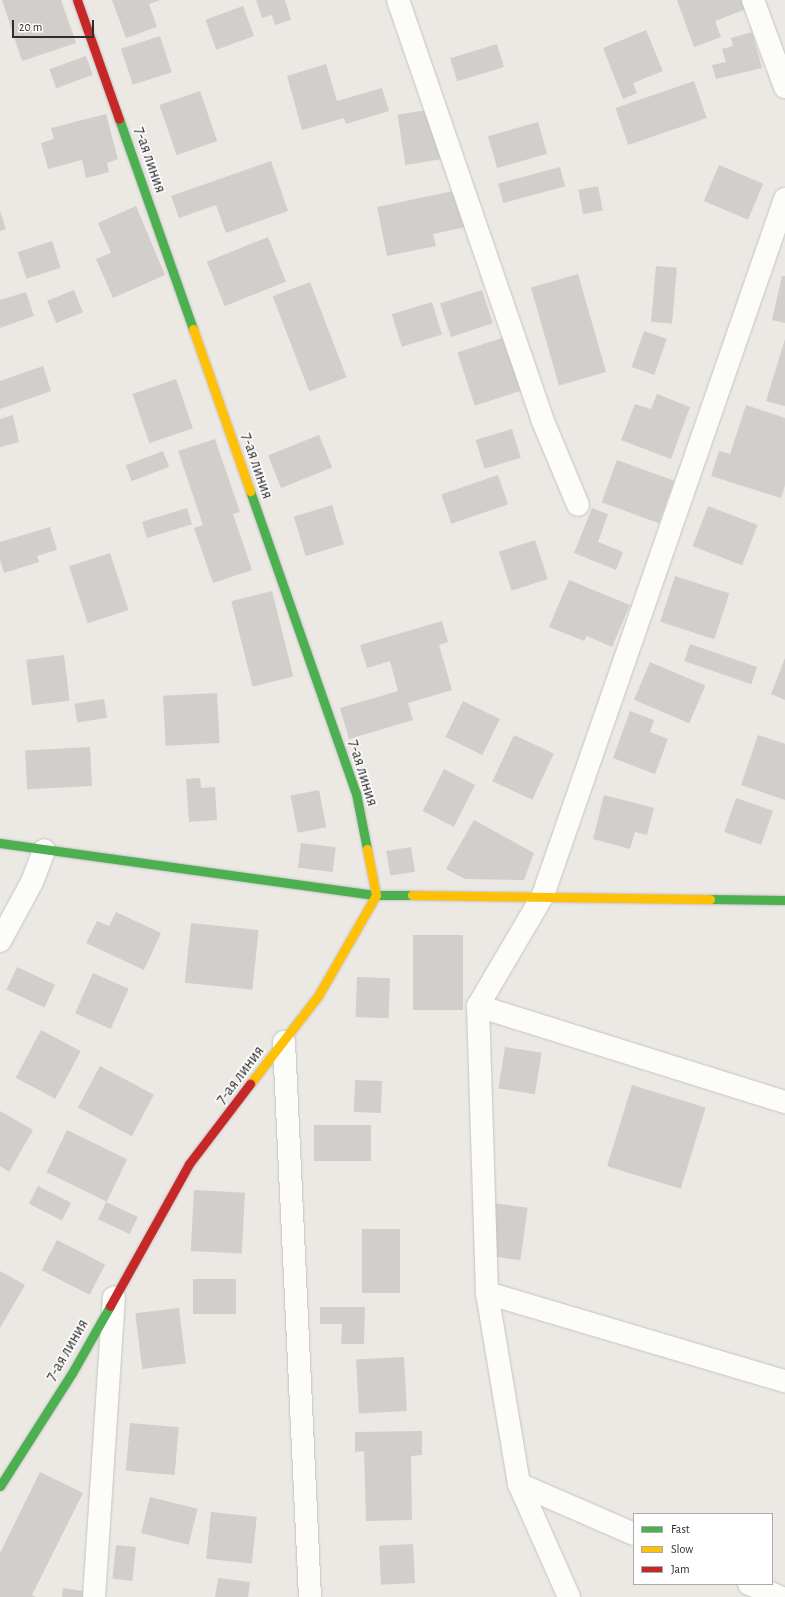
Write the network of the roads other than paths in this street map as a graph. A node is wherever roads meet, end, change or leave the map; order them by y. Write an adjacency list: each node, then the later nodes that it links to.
1 (77, 0): 9 (street, 7-ая линия)
2 (398, 0): 6 (street)
3 (753, 0): 4 (street)
4 (785, 87)
5 (785, 199): 10 (street)
6 (578, 505)
7 (1, 839): 8 (street)
8 (44, 850): 9 (street); 12 (street)
9 (376, 895): 10 (street); 14 (street, 7-ая линия)
10 (543, 895): 11 (street); 13 (street)
11 (785, 900)
12 (0, 941)
13 (478, 1006): 15 (street); 16 (street)
14 (284, 1042): 17 (street, 7-ая линия); 24 (street)
15 (785, 1102)
16 (487, 1293): 18 (street); 19 (street)
17 (114, 1298): 20 (street, 7-ая линия); 23 (street)
18 (785, 1382)
19 (519, 1484): 21 (street); 25 (street)
20 (0, 1486)
21 (633, 1534)
22 (751, 1585): 26 (street)
23 (94, 1597)
24 (310, 1597)
25 (569, 1597)
26 (780, 1597)

